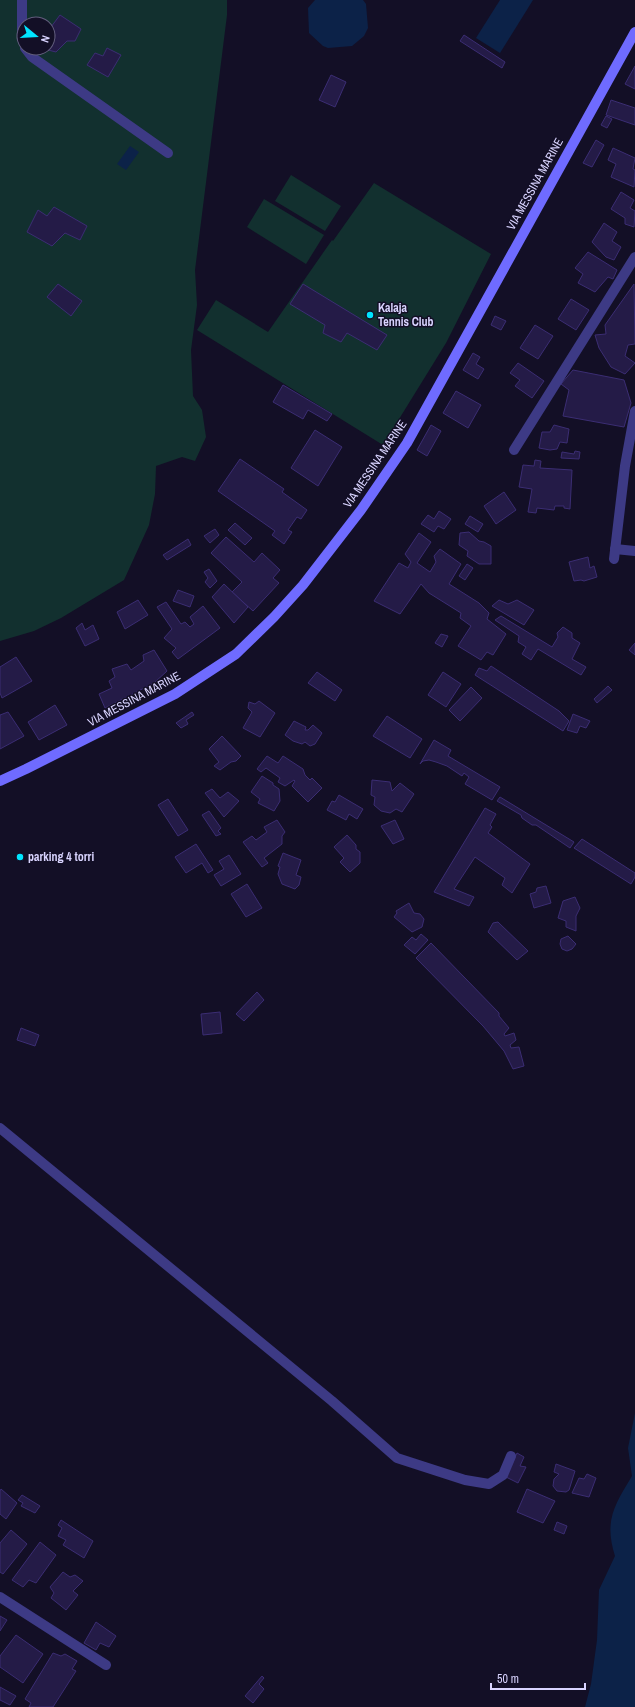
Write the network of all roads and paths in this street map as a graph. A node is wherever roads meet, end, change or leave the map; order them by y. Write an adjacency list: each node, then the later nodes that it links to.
1 (22, 0): 2 (street)
2 (22, 16)
3 (635, 32): 12 (main road, VIA MESSINA MARINE)
4 (31, 56): 5 (street)
5 (168, 153)
6 (635, 257): 8 (street)
7 (635, 411): 9 (street)
8 (514, 450)
9 (615, 548): 10 (street); 11 (street)
10 (635, 551)
11 (614, 559)
12 (0, 781)
13 (0, 1128): 14 (street)
14 (511, 1456)
15 (0, 1597): 16 (street)
16 (106, 1665)

